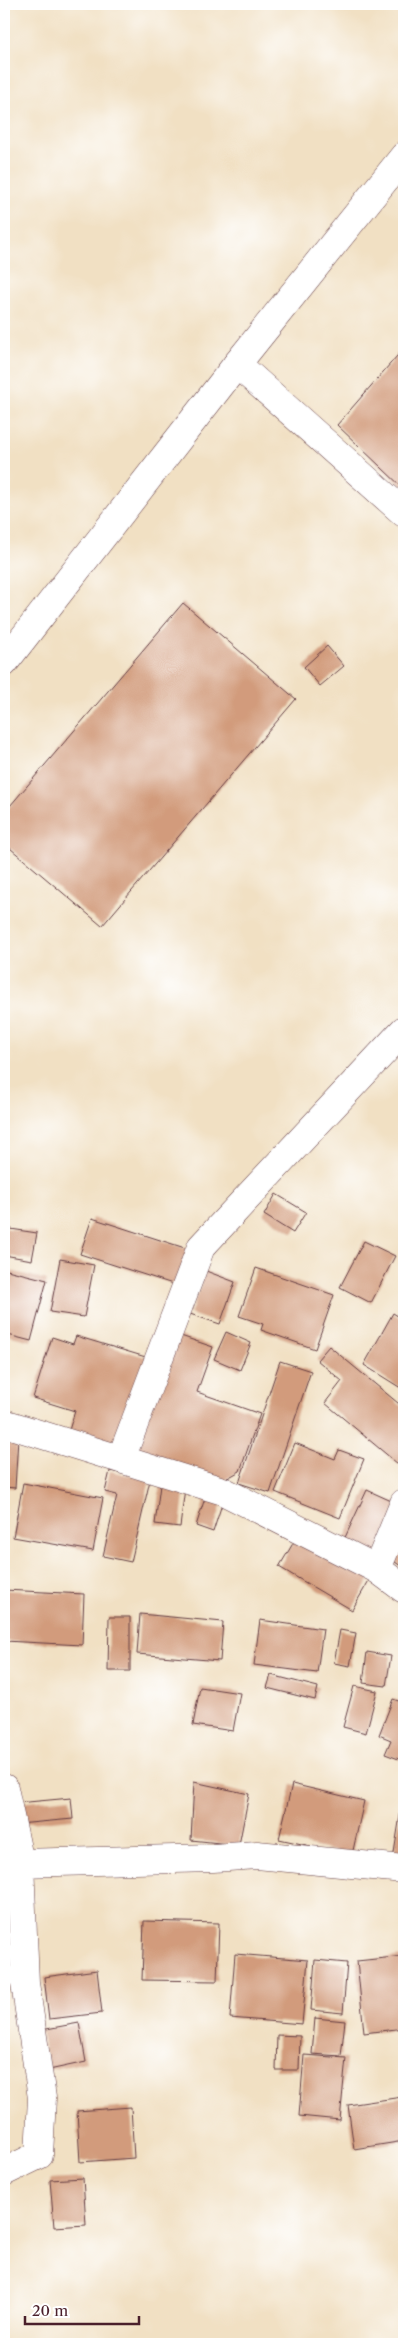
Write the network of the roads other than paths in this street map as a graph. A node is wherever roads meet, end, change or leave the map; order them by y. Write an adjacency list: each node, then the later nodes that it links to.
1 (404, 156): 2 (street)
2 (237, 364): 3 (street); 4 (street)
3 (404, 513)
4 (4, 663)
5 (404, 1030): 7 (street)
6 (4, 1423): 7 (street)
7 (121, 1459): 9 (street)
8 (404, 1503): 9 (street)
9 (377, 1570): 10 (street)
10 (404, 1590)
11 (4, 1788): 12 (street)
12 (20, 1863): 13 (street); 14 (street)
13 (404, 1869)
14 (4, 2172)

